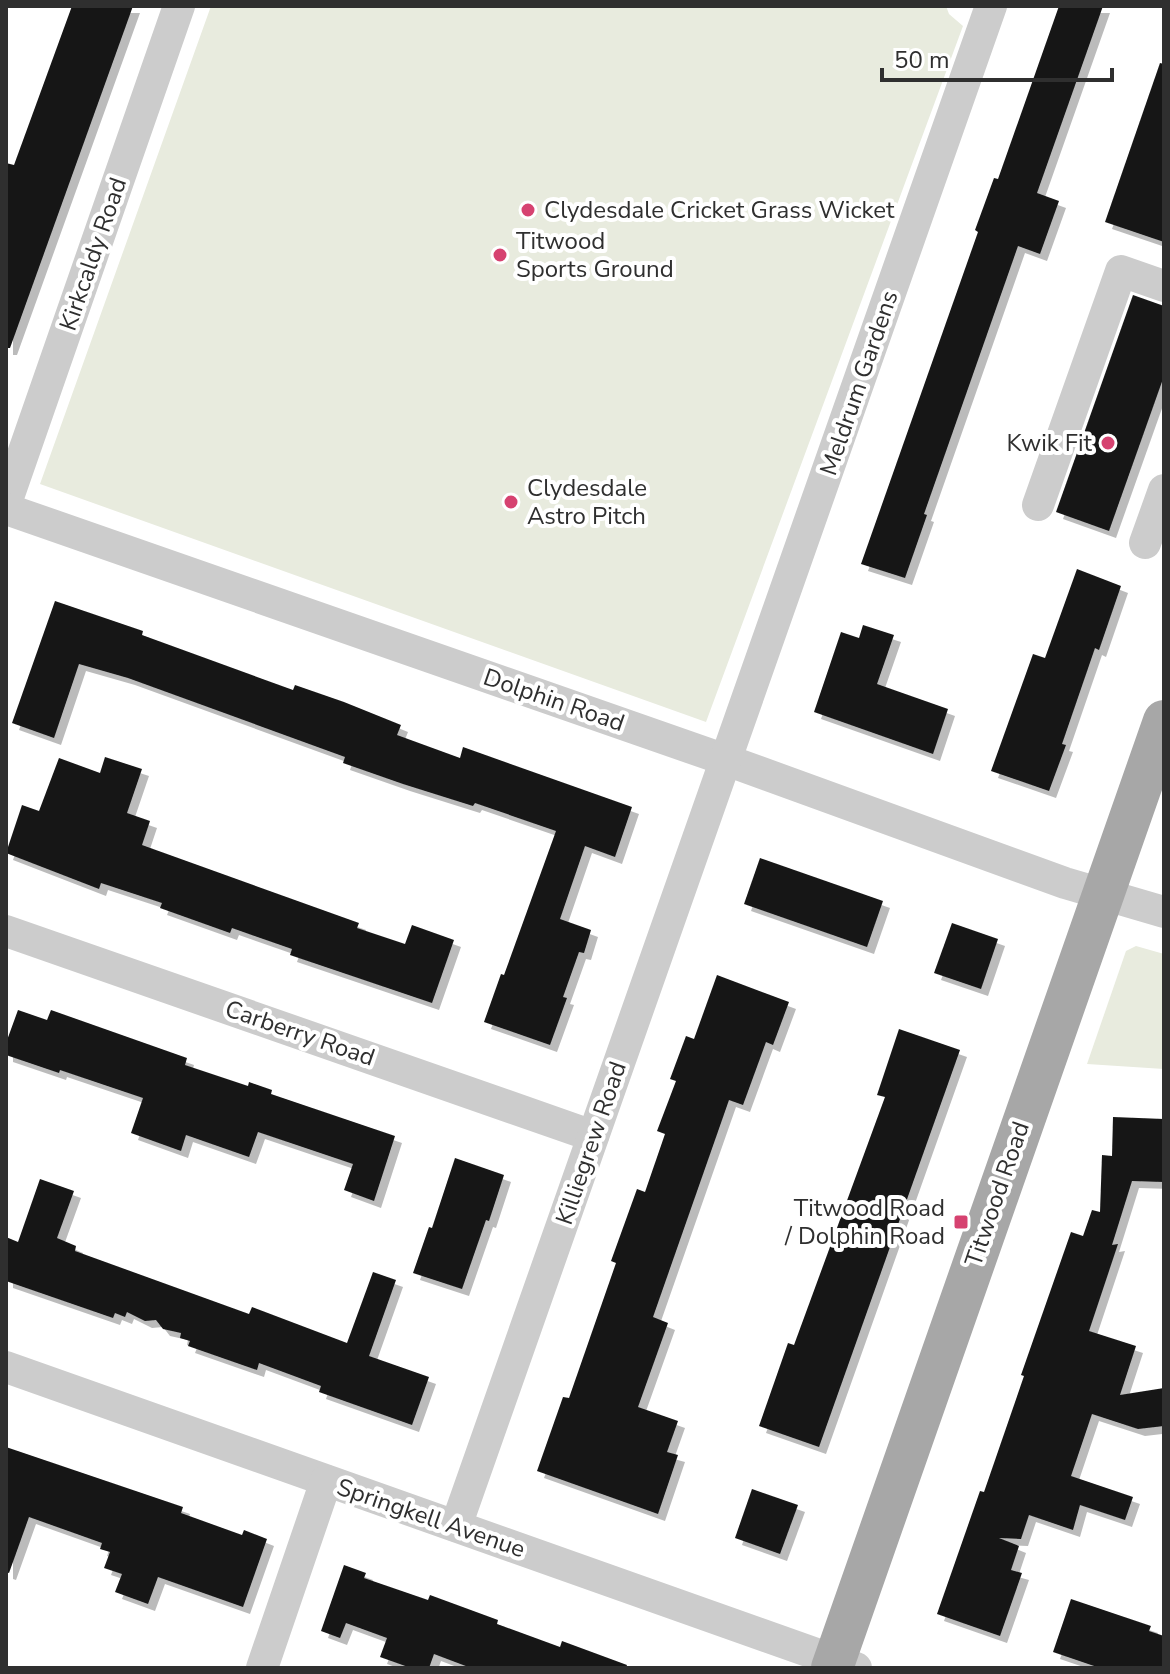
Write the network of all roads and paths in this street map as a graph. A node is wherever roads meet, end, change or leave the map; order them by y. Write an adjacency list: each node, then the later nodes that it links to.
1 (179, 6): 5 (street, Kirkcaldy Road)
2 (991, 6): 10 (street, Meldrum Gardens)
3 (1164, 286): 6 (street)
4 (1164, 490): 8 (street)
5 (6, 503)
6 (1038, 505)
7 (6, 509): 10 (street, Dolphin Road)
8 (1145, 543)
9 (1164, 721): 11 (main road, Titwood Road)
10 (726, 760): 11 (street, Dolphin Road); 14 (street, Killiegrew Road)
11 (1101, 896): 12 (street, Dolphin Road); 18 (main road, Titwood Road)
12 (1164, 912)
13 (6, 931): 14 (street, Carberry Road)
14 (593, 1136): 17 (street, Killiegrew Road)
15 (6, 1367): 16 (street, Springkell Avenue)
16 (326, 1481): 17 (street, Springkell Avenue); 19 (street)
17 (456, 1526): 18 (street, Springkell Avenue)
18 (840, 1666)
19 (262, 1668)

